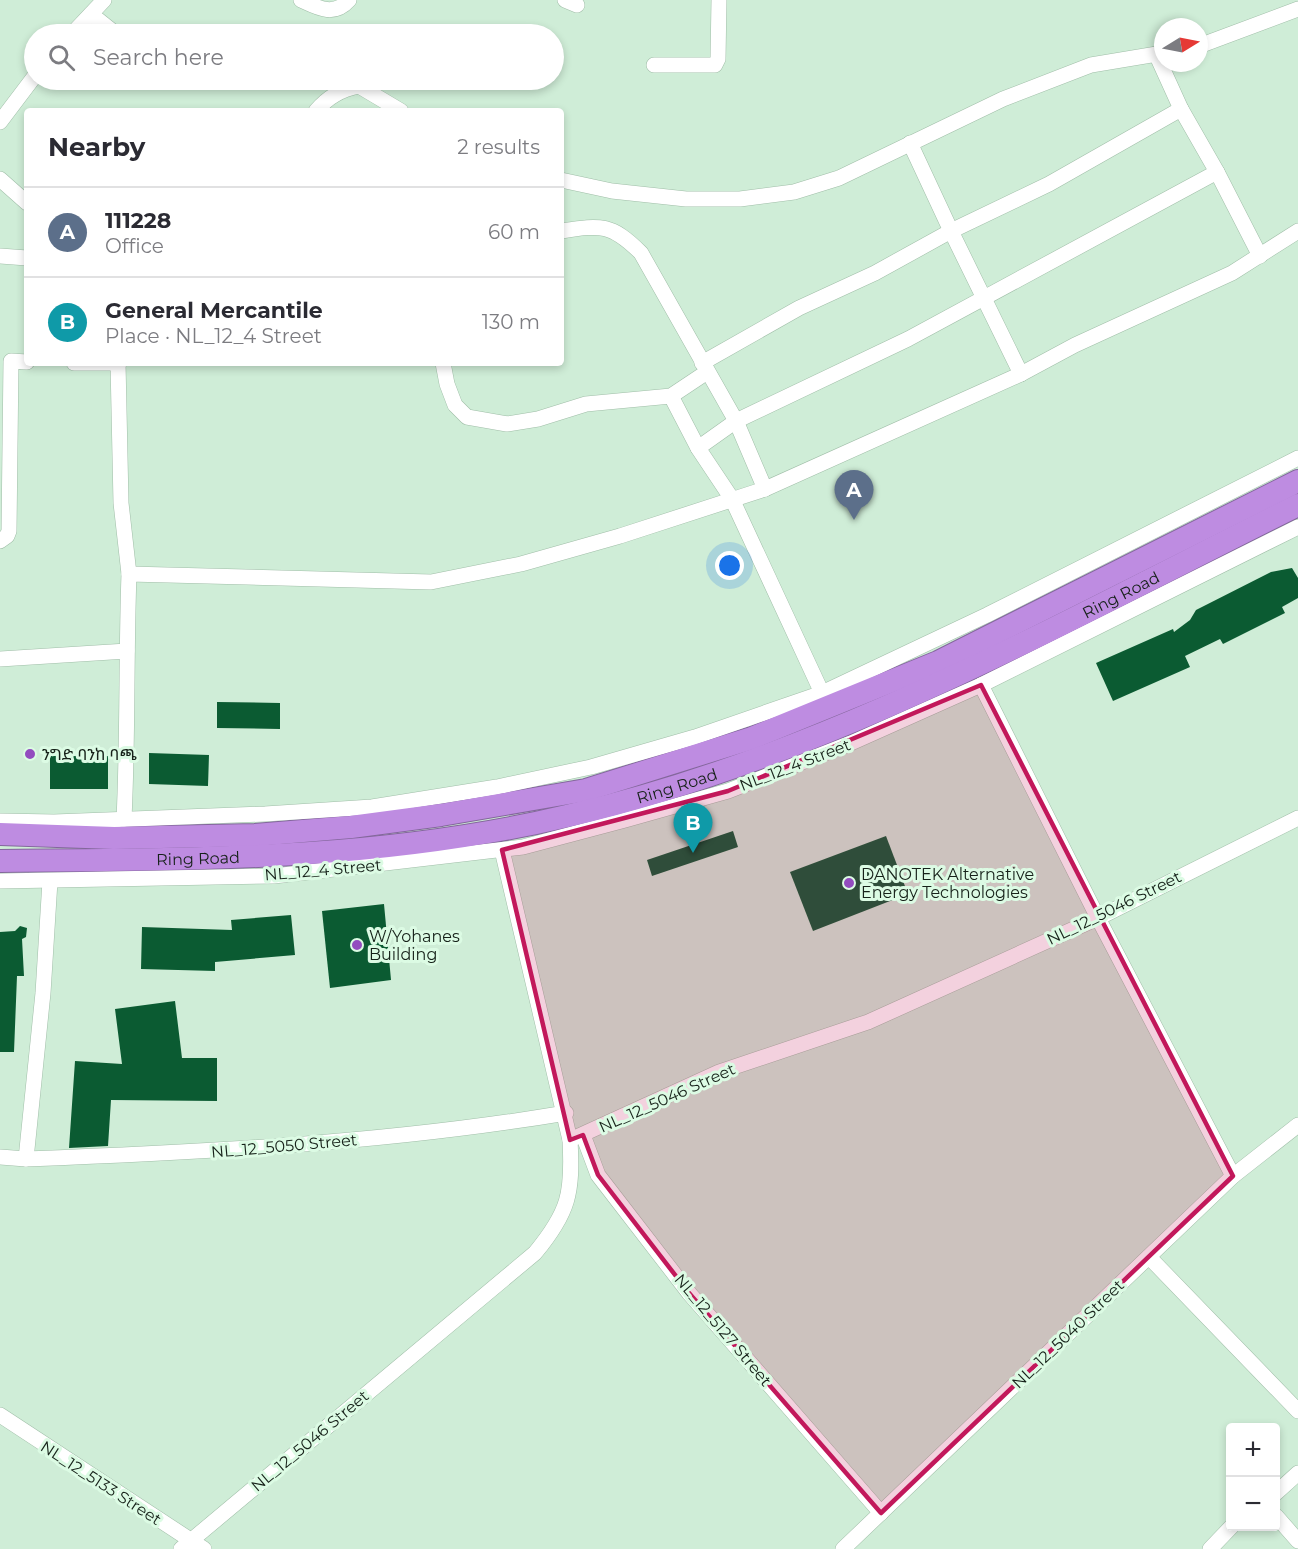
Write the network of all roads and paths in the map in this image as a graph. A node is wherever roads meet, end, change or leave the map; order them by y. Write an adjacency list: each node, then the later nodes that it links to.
1 (104, 0): 6 (street)
2 (301, 0): 3 (street)
3 (349, 0)
4 (719, 0): 11 (street)
5 (1298, 9): 9 (street)
6 (91, 14): 7 (street); 8 (street)
7 (82, 24)
8 (104, 24)
9 (1208, 43)
10 (1154, 55): 20 (street)
11 (654, 65)
12 (1166, 72): 18 (street)
13 (24, 90): 19 (street)
14 (344, 90): 16 (street)
15 (366, 90): 17 (street)
16 (319, 108)
17 (396, 108)
18 (1181, 109): 21 (street); 26 (street)
19 (0, 122)
20 (910, 142): 23 (street); 26 (street)
21 (1217, 172): 29 (street); 31 (street)
22 (0, 179): 24 (street)
23 (564, 181)
24 (24, 200)
25 (564, 231): 36 (street)
26 (951, 231): 31 (street); 36 (street)
27 (1298, 231): 29 (street)
28 (0, 256): 30 (street)
29 (1260, 256): 37 (street)
30 (24, 258)
31 (984, 299): 37 (street); 39 (street)
32 (5, 361): 33 (street); 47 (street)
33 (24, 362)
34 (118, 366): 48 (street)
35 (444, 366): 38 (street)
36 (704, 368): 38 (street); 39 (street)
37 (1021, 374): 43 (street)
38 (671, 396): 40 (street)
39 (736, 421): 40 (street); 43 (street)
40 (698, 448): 44 (street)
41 (1298, 458): 52 (street)
42 (1298, 482): 56 (highway, Ring Road)
43 (765, 489): 44 (street)
44 (732, 499): 48 (street); 52 (street)
45 (1298, 505): 58 (highway, Ring Road)
46 (1298, 527): 51 (street, NL_12_4 Street)
47 (0, 541)
48 (129, 574): 49 (street)
49 (127, 651): 50 (street); 54 (street)
50 (0, 659)
51 (981, 685): 57 (street, NL_12_4 Street); 61 (street)
52 (822, 693): 54 (street)
53 (1298, 818): 61 (street, NL_12_5046 Street)
54 (124, 819): 55 (street)
55 (0, 821)
56 (0, 834)
57 (502, 850): 60 (street, NL_12_4 Street); 62 (street)
58 (0, 861)
59 (0, 881): 60 (street, NL_12_4 Street)
60 (50, 881): 66 (street)
61 (1098, 918): 64 (street, NL_12_5046 Street); 67 (street)
62 (566, 1113): 64 (street); 66 (street, NL_12_5050 Street)
63 (1298, 1125): 67 (street, NL_12_5040 Street)
64 (577, 1137): 73 (street, NL_12_5127 Street); 77 (street, NL_12_5046 Street)
65 (0, 1157): 66 (street, NL_12_5050 Street)
66 (26, 1159)
67 (1233, 1176): 68 (street, NL_12_5040 Street)
68 (1149, 1257): 69 (street); 73 (street, NL_12_5040 Street)
69 (1298, 1411)
70 (0, 1414): 77 (street, NL_12_5133 Street)
71 (1298, 1473): 72 (street)
72 (1280, 1489)
73 (881, 1513): 79 (street, NL_12_5040 Street)
74 (1280, 1521): 76 (street)
75 (1228, 1531): 80 (street)
76 (1298, 1541)
77 (186, 1545): 78 (street, NL_12_5133 Street)
78 (204, 1549)
79 (843, 1549)
80 (1210, 1549)

